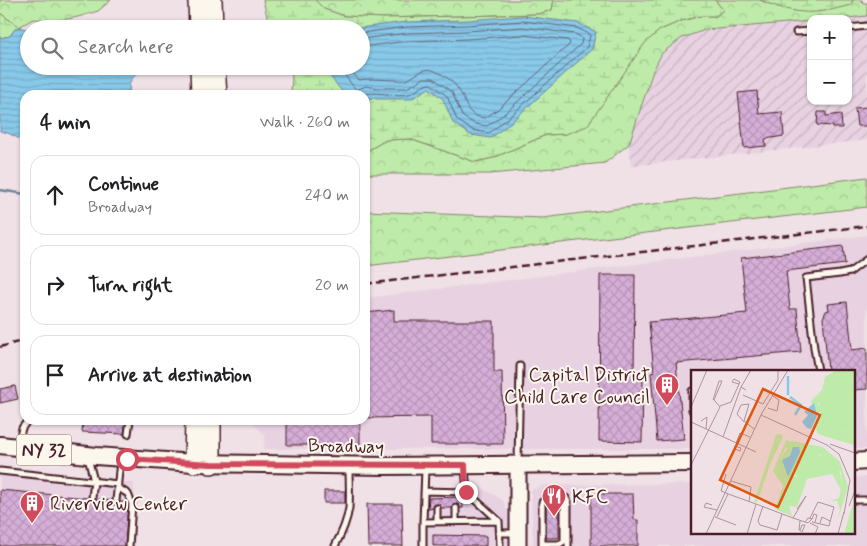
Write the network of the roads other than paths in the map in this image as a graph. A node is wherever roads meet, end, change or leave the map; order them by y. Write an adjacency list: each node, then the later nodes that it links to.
1 (198, 0): 3 (highway)
2 (212, 0): 4 (highway)
3 (199, 20)
4 (213, 20)
5 (867, 26): 6 (lane)
6 (852, 28)
7 (807, 31): 8 (lane)
8 (796, 32)
9 (200, 75): 11 (highway)
10 (216, 75): 12 (highway)
11 (201, 90)
12 (217, 90)
13 (867, 259): 15 (lane)
14 (520, 366): 29 (lane)
15 (818, 370)
16 (24, 425): 22 (lane)
17 (129, 425): 20 (lane)
18 (196, 425): 27 (highway)
19 (211, 425): 27 (highway)
20 (128, 434)
21 (0, 445): 22 (main road, Broadway / NY 32)
22 (18, 447): 23 (main road, Broadway / NY 32)
23 (87, 455): 24 (main road, Broadway / NY 32); 34 (lane)
24 (120, 458): 27 (main road, Broadway / NY 32); 35 (lane)
25 (867, 461): 26 (main road)
26 (854, 462)
27 (202, 463): 30 (main road, Broadway / NY 32)
28 (691, 463): 29 (main road, Broadway / NY 32)
29 (518, 464): 31 (main road, Broadway / NY 32); 50 (street)
30 (349, 465): 32 (main road, Broadway / NY 32); 53 (lane)
31 (465, 465): 32 (main road, Broadway / NY 32); 37 (lane)
32 (426, 466): 36 (lane)
33 (0, 471): 34 (lane)
34 (94, 481): 35 (lane); 38 (lane)
35 (117, 486): 42 (lane); 52 (lane)
36 (424, 492): 37 (lane); 48 (lane)
37 (466, 492): 47 (lane)
38 (92, 498)
39 (566, 498): 51 (lane); 51 (lane); 56 (lane)
40 (854, 500): 41 (lane)
41 (867, 500)
42 (116, 501)
43 (437, 508): 45 (lane)
44 (456, 508): 46 (lane)
45 (437, 521): 46 (lane); 48 (lane)
46 (456, 521): 47 (lane)
47 (499, 521): 49 (lane)
48 (423, 522): 54 (lane)
49 (500, 533): 50 (lane); 55 (lane)
50 (518, 540)
51 (542, 545)
52 (129, 546)
53 (335, 546)
54 (423, 546)
55 (500, 546)
56 (568, 546)

